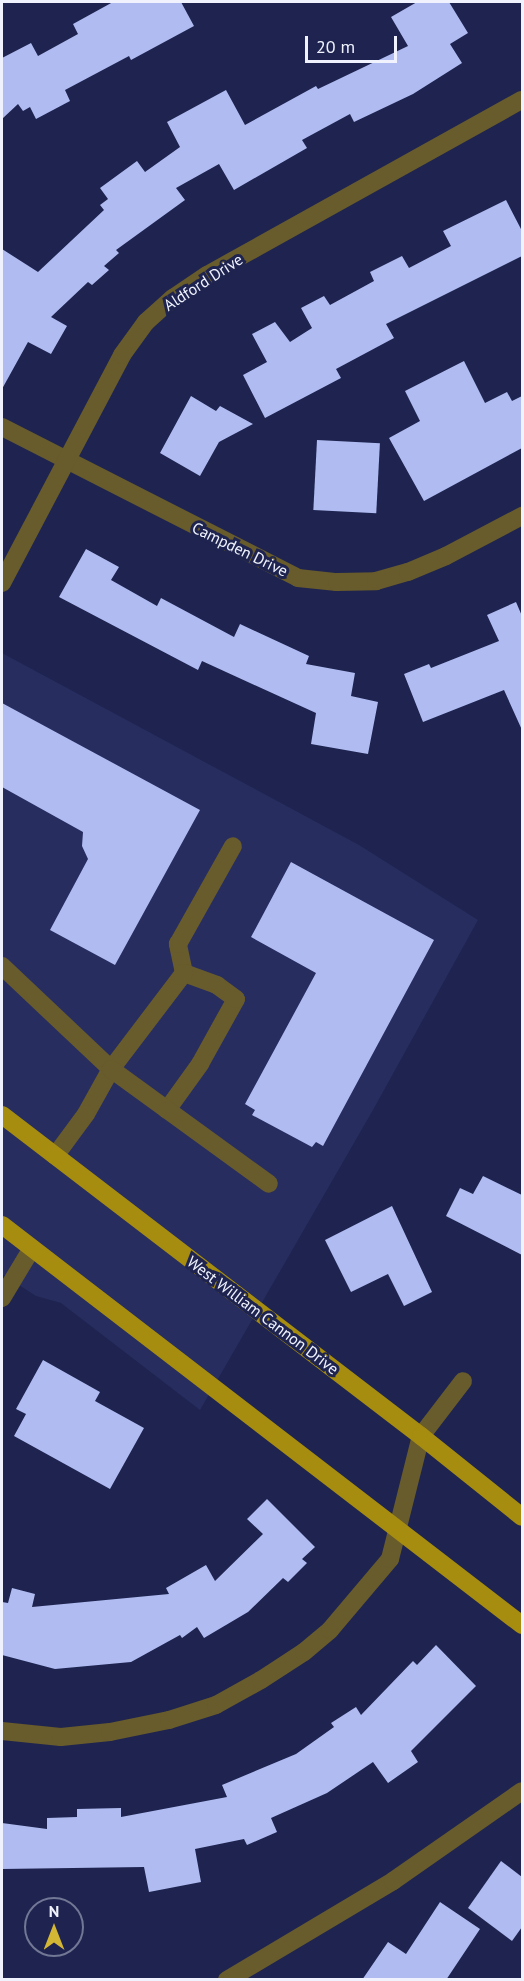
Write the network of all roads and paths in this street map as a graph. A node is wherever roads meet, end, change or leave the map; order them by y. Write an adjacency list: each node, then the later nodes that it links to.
1 (522, 100): 3 (street, Aldford Drive)
2 (2, 427): 3 (street, Campden Drive)
3 (66, 462): 4 (street, Campden Drive); 5 (street, Aldford Drive)
4 (522, 516)
5 (2, 583)
6 (233, 846): 8 (street)
7 (2, 966): 9 (street)
8 (184, 973): 9 (street); 10 (street)
9 (111, 1070): 10 (street); 12 (street)
10 (167, 1110): 13 (street)
11 (2, 1115): 12 (main road, West William Cannon Drive)
12 (55, 1156): 18 (main road, West William Cannon Drive)
13 (269, 1184)
14 (2, 1225): 15 (main road)
15 (32, 1248): 16 (street); 20 (main road)
16 (2, 1298)
17 (463, 1382): 18 (street)
18 (421, 1436): 19 (main road, West William Cannon Drive); 20 (street)
19 (522, 1517)
20 (398, 1530): 21 (main road); 22 (street)
21 (522, 1625)
22 (2, 1731)
23 (522, 1791): 24 (street)
24 (227, 1980)

